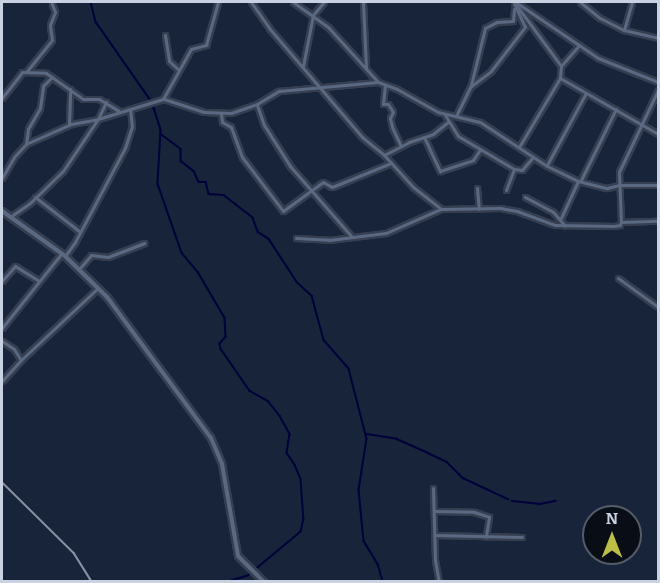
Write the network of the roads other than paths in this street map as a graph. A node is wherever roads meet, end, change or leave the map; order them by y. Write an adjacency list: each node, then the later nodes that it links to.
1 (218, 2): 18 (street)
2 (251, 2): 16 (street)
3 (293, 2): 11 (street)
4 (324, 2): 11 (street)
5 (363, 2): 19 (street)
6 (514, 2): 10 (street); 15 (street); 17 (street)
7 (580, 2): 12 (street)
8 (632, 2): 12 (street)
9 (52, 4): 20 (street)
10 (514, 9): 26 (street); 26 (street)
11 (313, 15): 16 (street); 19 (street)
12 (624, 30): 14 (street)
13 (165, 35): 18 (street)
14 (658, 38)
15 (579, 45): 17 (street); 24 (street)
16 (303, 66): 27 (street)
17 (561, 66): 22 (street)
18 (178, 69): 32 (street)
19 (366, 69): 23 (street)
20 (27, 71): 21 (street); 31 (street)
21 (52, 77): 28 (street); 47 (street)
22 (560, 78): 30 (street); 49 (street)
23 (378, 82): 25 (street); 27 (street)
24 (658, 82)
25 (385, 85): 39 (street); 48 (street)
26 (470, 87): 40 (street)
27 (322, 88): 34 (street); 51 (street)
28 (70, 89): 33 (street); 44 (street)
29 (658, 90): 43 (street)
30 (586, 93): 36 (street); 54 (street)
31 (2, 98)
32 (164, 99): 35 (street); 38 (street)
33 (106, 102): 37 (street); 41 (street)
34 (257, 104): 38 (street); 63 (street)
35 (130, 109): 37 (street); 75 (street)
36 (616, 109): 43 (street); 57 (street)
37 (119, 111): 41 (street)
38 (221, 113): 63 (street)
39 (445, 115): 40 (street); 42 (street)
40 (456, 116): 49 (street)
41 (98, 119): 44 (street); 65 (street)
42 (447, 122): 46 (street); 50 (street)
43 (641, 123): 45 (street); 58 (street)
44 (69, 125): 47 (street)
45 (658, 134)
46 (424, 137): 48 (street); 50 (street)
47 (26, 144): 56 (street)
48 (401, 146): 51 (street)
49 (519, 147): 52 (street)
50 (479, 151): 55 (street)
51 (384, 155): 53 (street)
52 (533, 157): 54 (street); 55 (street)
53 (391, 163): 63 (street); 67 (street)
54 (547, 166): 57 (street)
55 (514, 169): 62 (street)
56 (2, 178)
57 (580, 181): 61 (street); 71 (street)
58 (619, 185): 59 (street); 61 (street); 64 (street)
59 (658, 185)
60 (477, 188): 68 (street)
61 (608, 188): 64 (street)
62 (506, 190)
63 (311, 193): 77 (street)
64 (620, 194): 72 (street)
65 (35, 197): 70 (street); 75 (street)
66 (525, 197): 71 (street)
67 (441, 209): 68 (street); 77 (street)
68 (479, 209): 74 (street)
69 (2, 212): 70 (street)
70 (10, 217): 79 (street)
71 (561, 218): 74 (street)
72 (621, 222): 73 (street); 74 (street)
73 (658, 222)
74 (565, 226)
75 (79, 232): 79 (street)
76 (296, 238): 77 (street)
77 (354, 238)
78 (144, 243): 80 (street)
79 (63, 255): 80 (street); 83 (street)
80 (79, 269): 84 (street)
81 (618, 278): 85 (street)
82 (2, 281): 83 (street)
83 (39, 281): 86 (street)
84 (98, 288): 88 (street); 95 (street)
85 (658, 307)
86 (2, 328)
87 (2, 341): 88 (street)
88 (21, 360): 89 (street)
89 (2, 381)
90 (433, 488): 91 (street)
91 (435, 512): 92 (street); 93 (street)
92 (435, 535): 93 (street); 96 (street)
93 (486, 537): 94 (street)
94 (522, 537)
95 (264, 582)
96 (439, 582)

